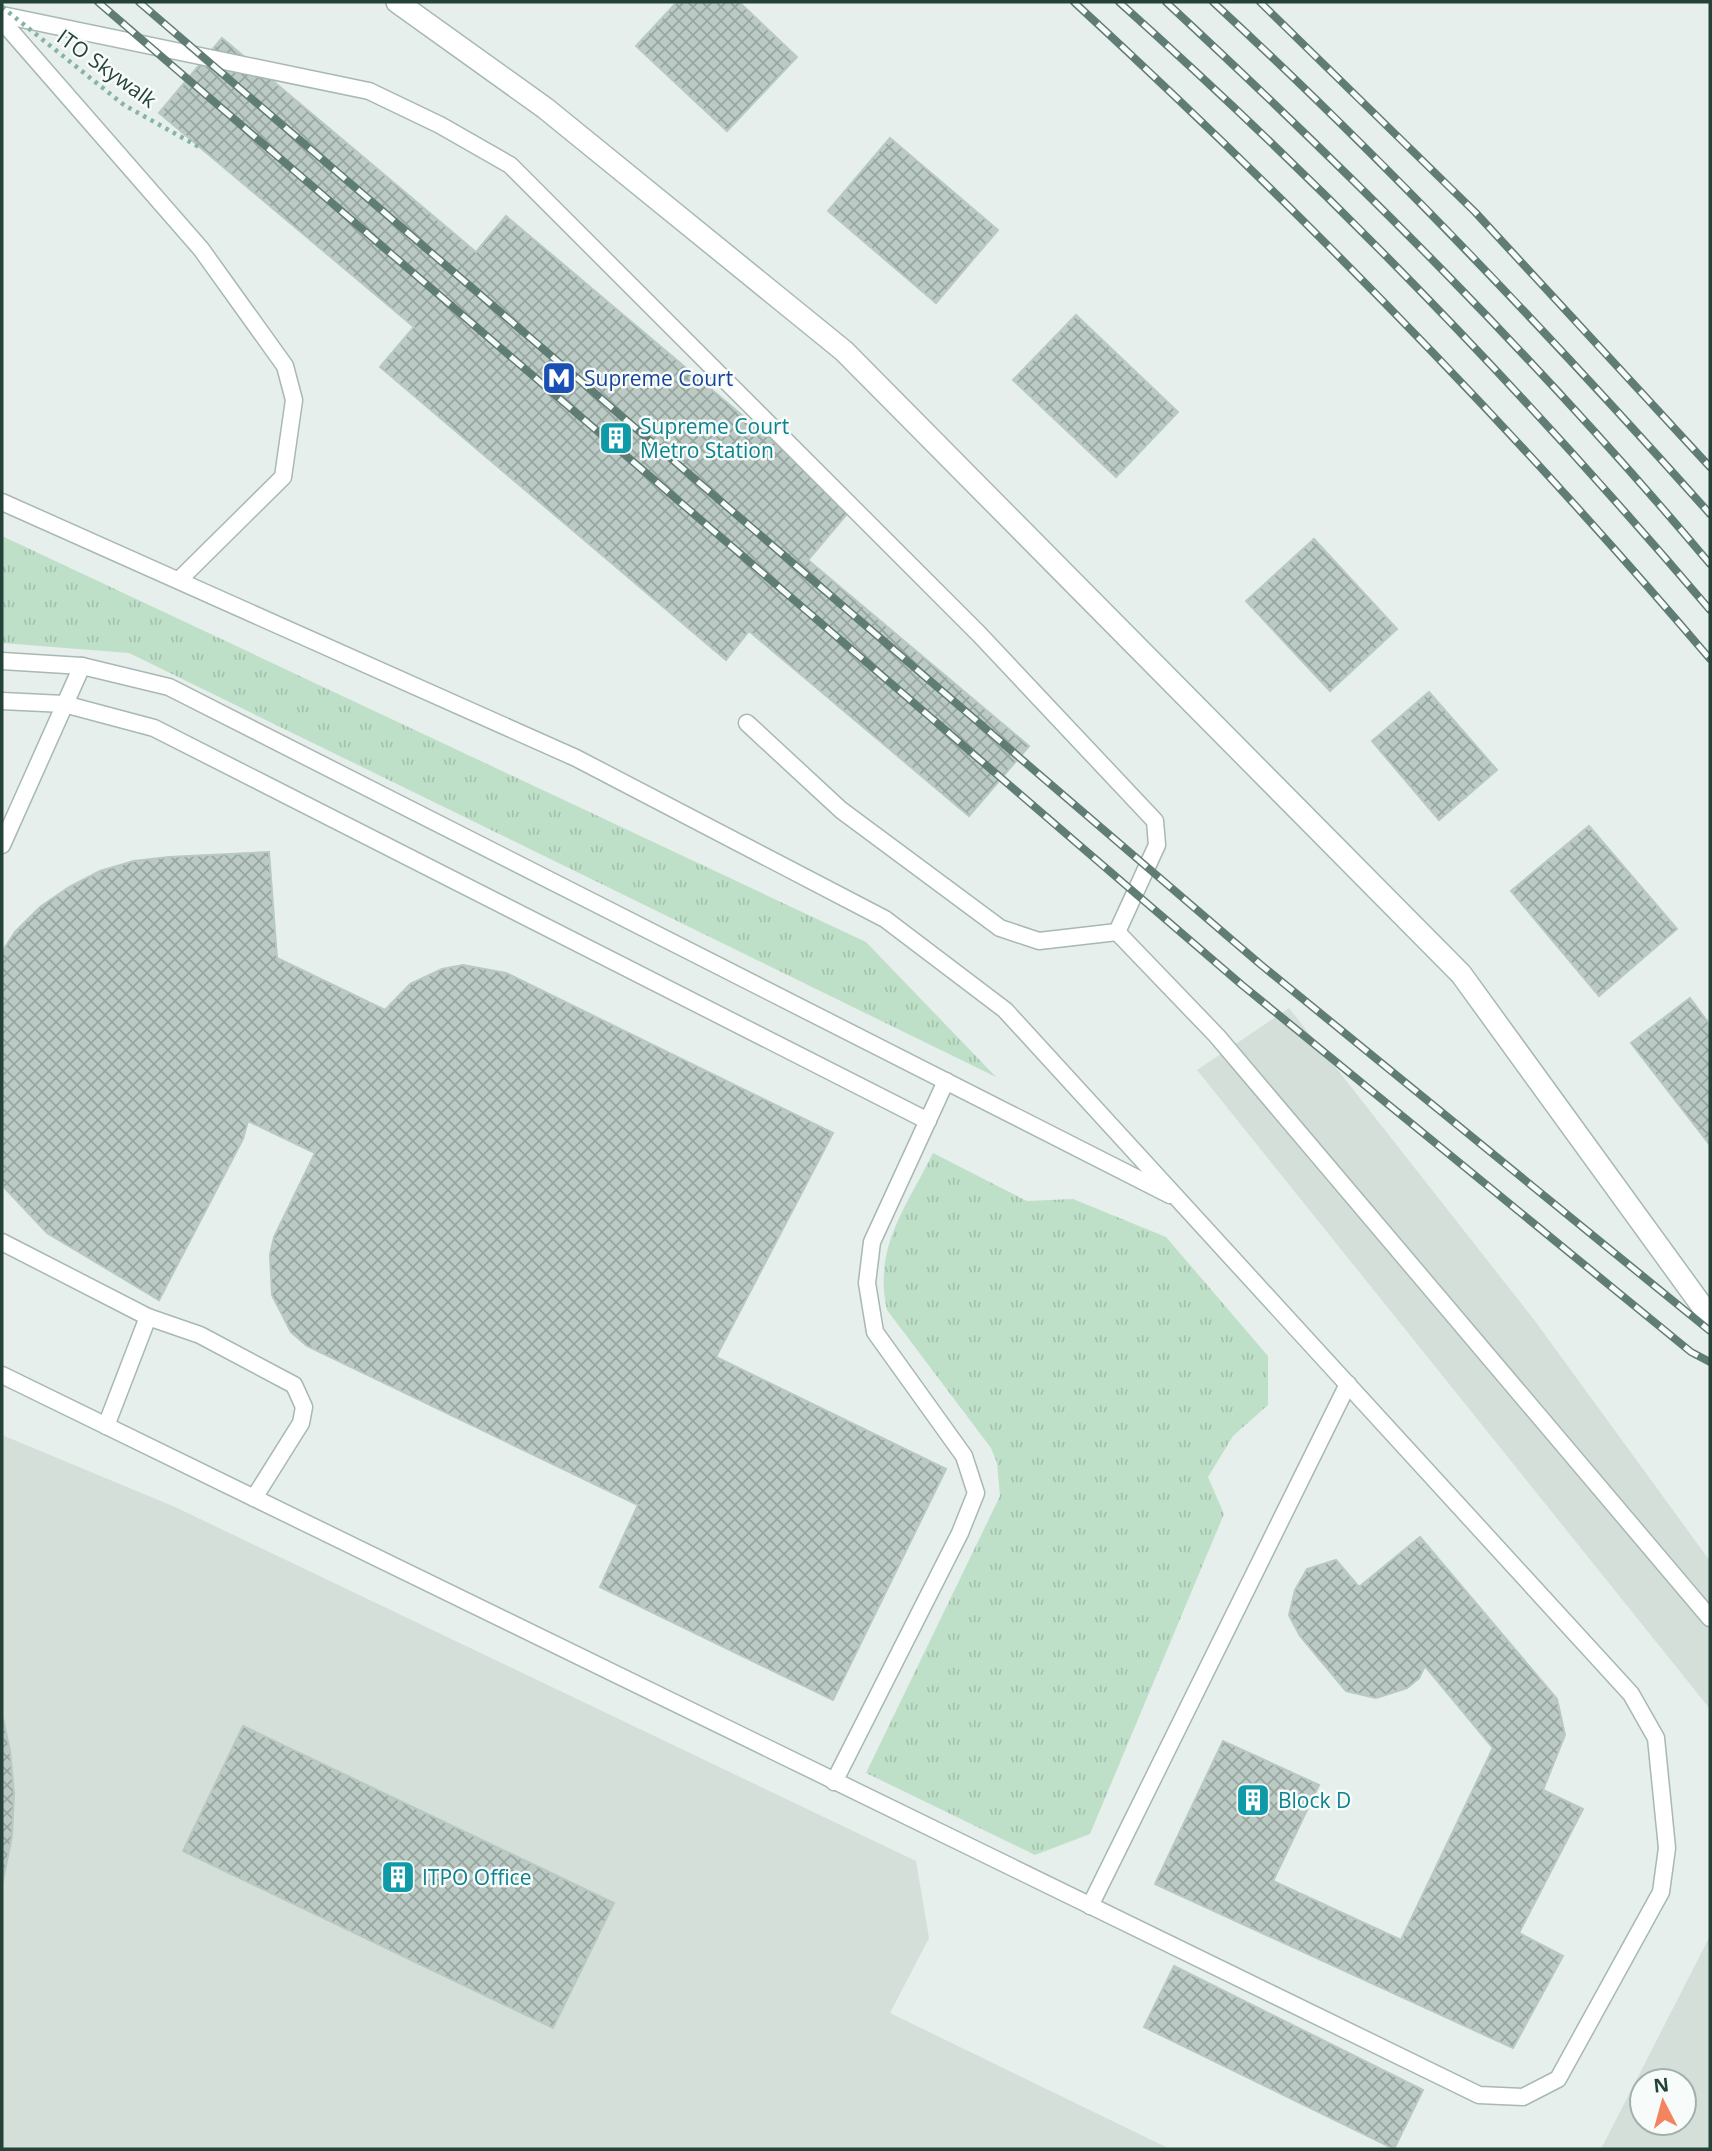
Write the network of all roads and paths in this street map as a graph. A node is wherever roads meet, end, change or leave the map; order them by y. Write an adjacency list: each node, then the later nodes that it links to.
1 (397, 2): 20 (street)
2 (2, 7): 5 (path, ITO Skywalk, bridge)
3 (2, 15): 14 (lane)
4 (2, 21): 7 (lane)
5 (199, 147)
6 (2, 502): 7 (lane)
7 (179, 580): 17 (lane)
8 (2, 661): 9 (lane)
9 (82, 666): 11 (lane); 15 (lane)
10 (2, 701): 11 (lane)
11 (64, 704): 13 (lane); 16 (lane)
12 (747, 723): 14 (lane)
13 (2, 845)
14 (1117, 932): 25 (lane)
15 (946, 1081): 16 (lane); 17 (lane)
16 (928, 1121): 26 (lane)
17 (1178, 1199): 22 (lane)
18 (2, 1242): 19 (lane)
19 (148, 1317): 23 (lane); 24 (lane)
20 (1710, 1317)
21 (2, 1375): 23 (lane)
22 (1348, 1384): 27 (lane); 27 (lane)
23 (106, 1426): 24 (lane)
24 (254, 1497): 26 (lane)
25 (1710, 1618)
26 (834, 1782): 27 (lane)
27 (1090, 1906)

